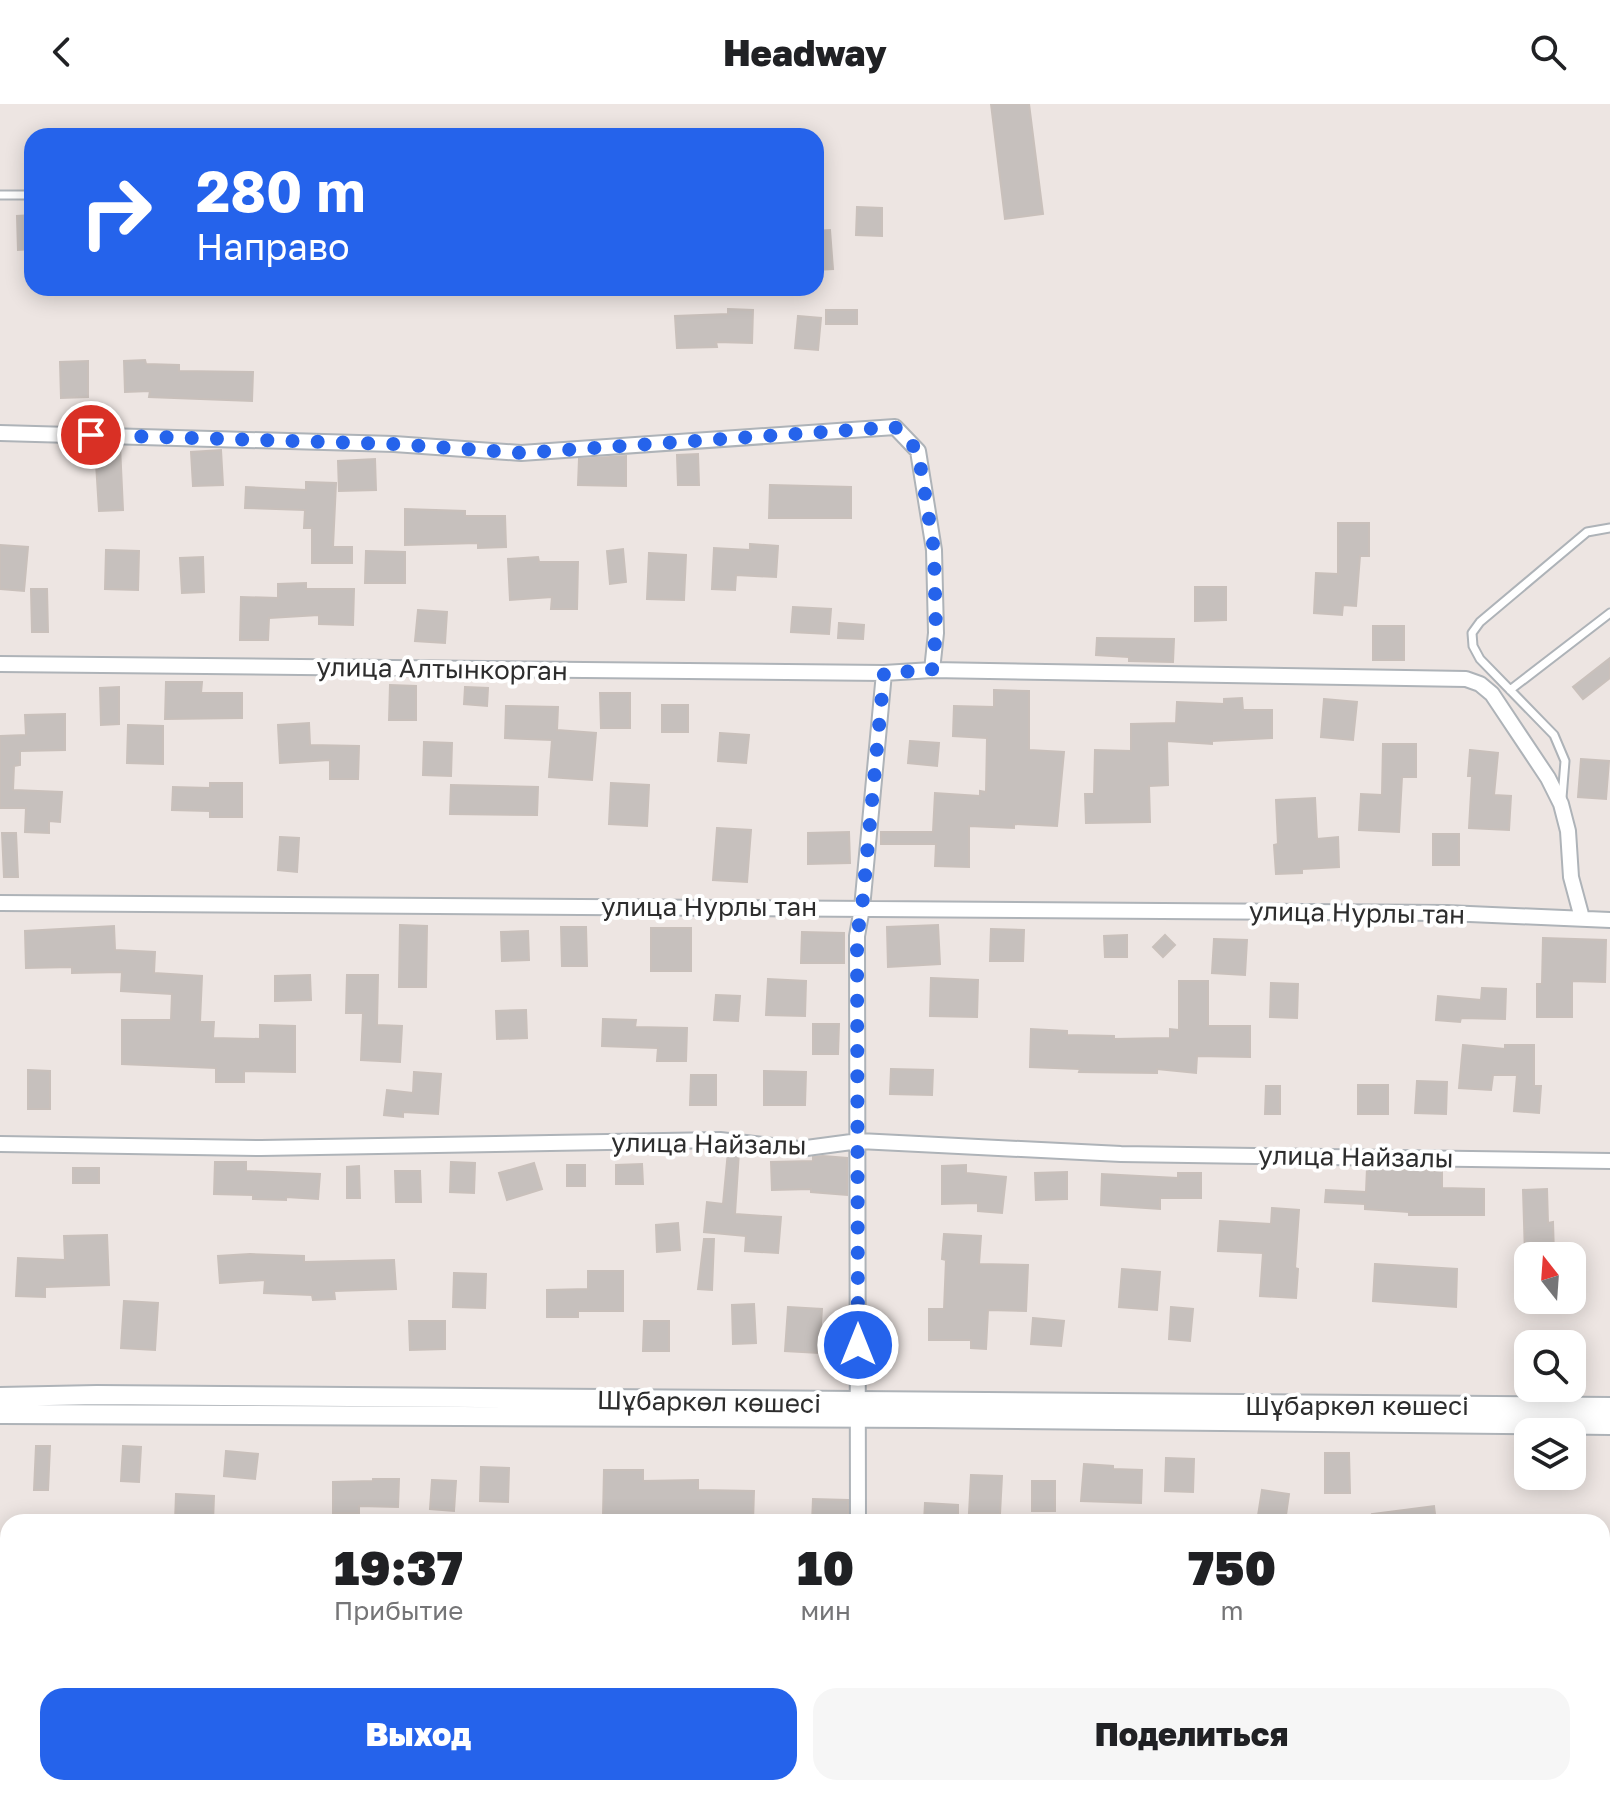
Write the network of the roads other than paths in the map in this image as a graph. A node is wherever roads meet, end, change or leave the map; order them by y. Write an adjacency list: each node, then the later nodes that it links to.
1 (0, 195): 2 (lane)
2 (24, 195)
3 (0, 433): 7 (street)
4 (1610, 528): 9 (lane)
5 (1610, 613): 9 (lane)
6 (0, 664): 8 (street, улица Алтынкорган)
7 (932, 670): 8 (street, улица Алтынкорган); 10 (street, улица Алтынкорган)
8 (884, 673): 12 (street)
9 (1510, 690): 10 (lane)
10 (1561, 804): 13 (street, улица Алтынкорган)
11 (0, 903): 12 (street, улица Нурлы тан)
12 (862, 908): 13 (street, улица Нурлы тан); 15 (street)
13 (1582, 918): 14 (street, улица Нурлы тан)
14 (1610, 920)
15 (859, 1141): 16 (street, улица Найзалы); 17 (street, улица Найзалы); 20 (street)
16 (0, 1144)
17 (1610, 1161)
18 (0, 1397): 20 (street, Шұбаркөл көшесі)
19 (1610, 1407): 20 (street, Шұбаркөл көшесі)
20 (858, 1411): 21 (street, Шұбаркөл көшесі); 22 (street, Шұбаркөл көшесі); 23 (street)
21 (0, 1414)
22 (1610, 1425)
23 (858, 1514)

